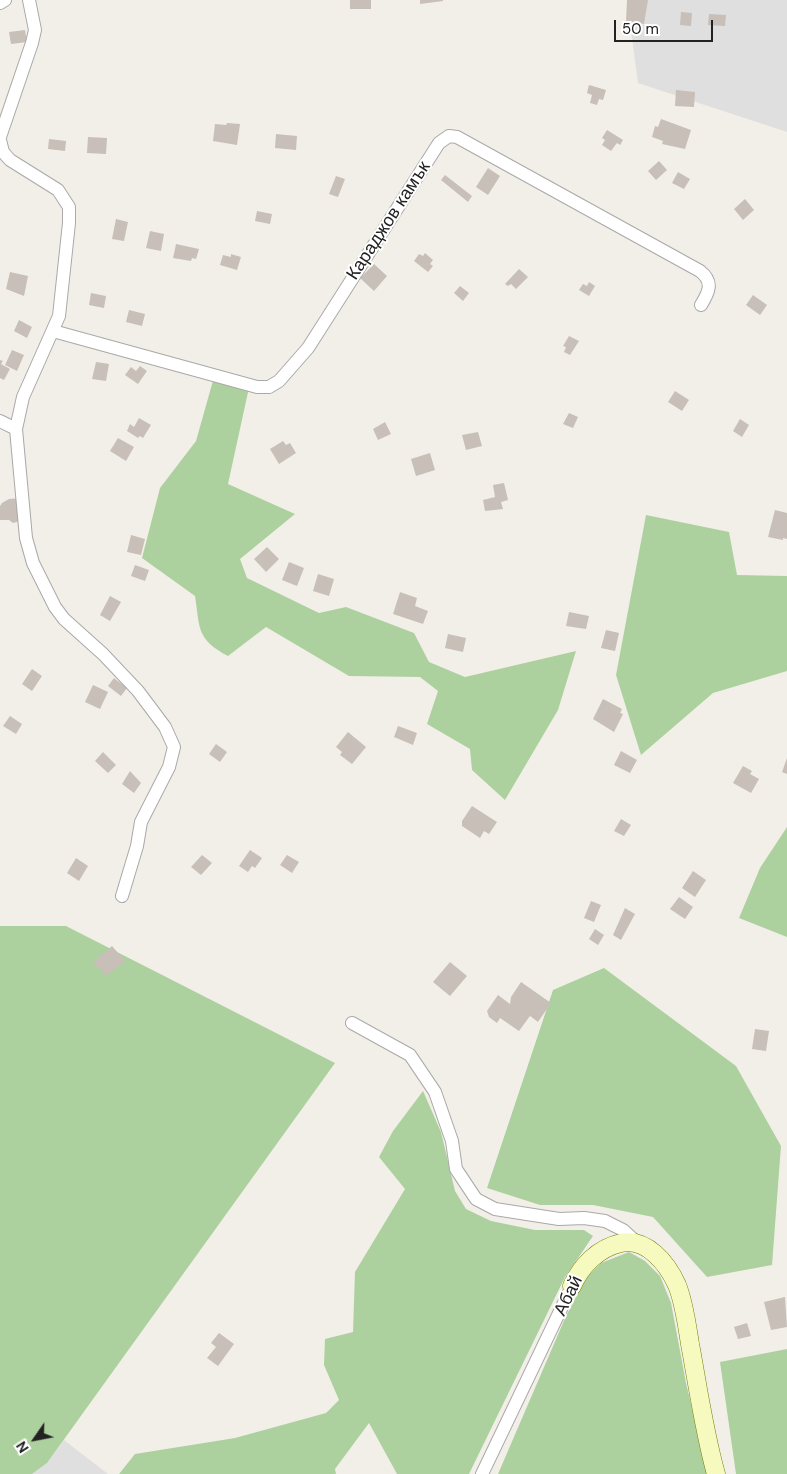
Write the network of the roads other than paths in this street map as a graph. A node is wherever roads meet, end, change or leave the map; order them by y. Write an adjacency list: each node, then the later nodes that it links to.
1 (5, 0): 3 (street)
2 (29, 0): 4 (street)
3 (0, 3)
4 (0, 138): 6 (street)
5 (701, 305): 6 (street, Караджов камък)
6 (53, 331): 8 (street)
7 (0, 421): 8 (street)
8 (16, 429): 9 (street)
9 (122, 896)
10 (352, 1023): 11 (street)
11 (636, 1242): 12 (street, Абай); 14 (street)
12 (572, 1286): 13 (street, Абай)
13 (482, 1474)
14 (716, 1474)

